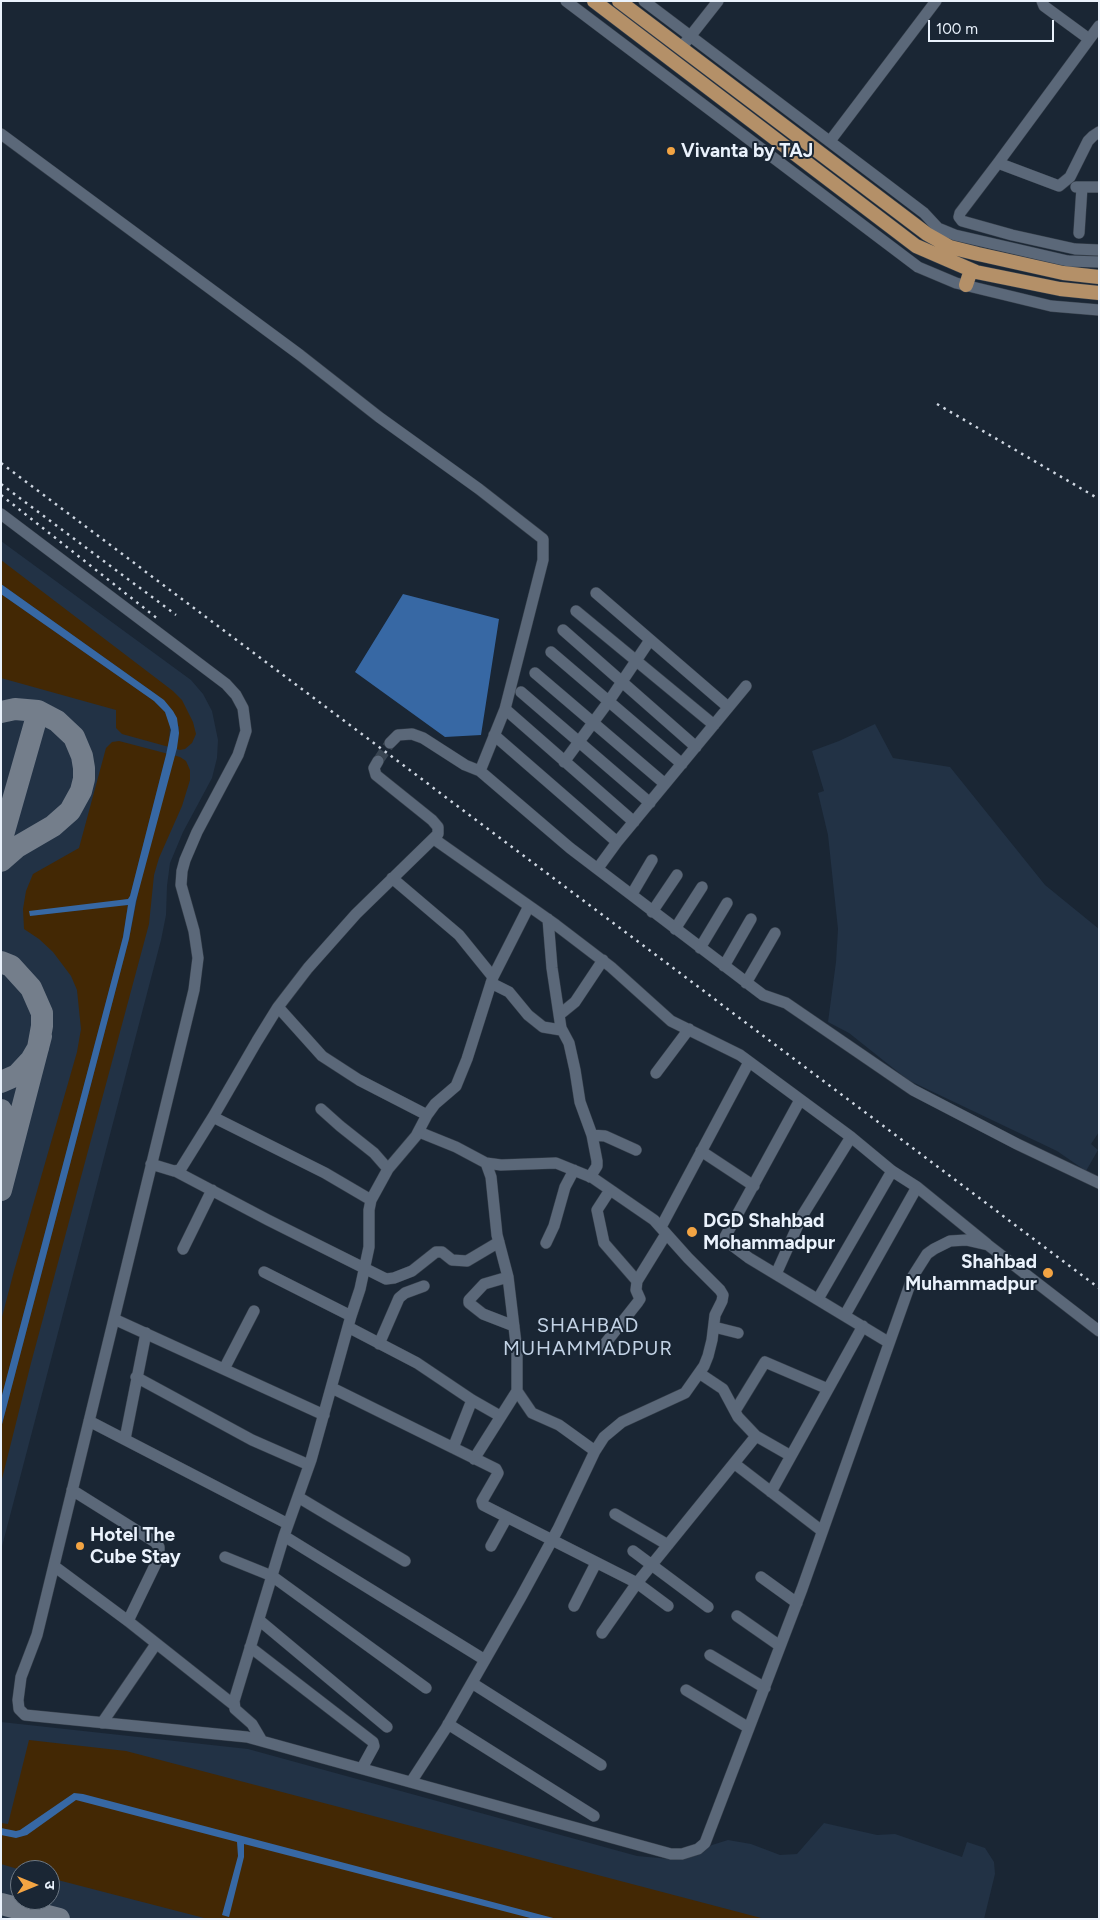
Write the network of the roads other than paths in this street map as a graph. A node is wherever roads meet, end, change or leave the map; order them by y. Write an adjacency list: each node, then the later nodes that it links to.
1 (566, 1): 26 (street)
2 (594, 1): 24 (main road)
3 (619, 1): 11 (main road)
4 (644, 1): 9 (street)
5 (718, 1): 9 (street)
6 (936, 1): 14 (street)
7 (1042, 1): 10 (street)
8 (1099, 26): 10 (street)
9 (691, 36): 11 (street); 14 (street)
10 (1089, 39): 15 (street)
11 (682, 48): 21 (main road)
12 (1099, 132): 16 (street)
13 (1, 134): 42 (street)
14 (830, 141): 21 (street)
15 (998, 163): 16 (street); 19 (street)
16 (1059, 186): 17 (street)
17 (1082, 187): 18 (street); 20 (street)
18 (1099, 187)
19 (960, 220): 21 (street); 22 (street)
20 (1079, 232)
21 (953, 241): 23 (street); 25 (main road)
22 (1099, 250)
23 (1099, 262)
24 (971, 270): 26 (main road); 27 (main road)
25 (1099, 277)
26 (966, 285): 28 (street)
27 (1099, 293)
28 (1099, 310)
29 (1, 514): 92 (street)
30 (596, 593): 33 (street)
31 (576, 611): 35 (street)
32 (563, 630): 37 (street)
33 (650, 640): 35 (street); 41 (street)
34 (551, 652): 40 (street)
35 (636, 659): 37 (street); 44 (street)
36 (535, 673): 43 (street)
37 (622, 681): 40 (street); 48 (street)
38 (746, 686): 41 (street)
39 (521, 692): 46 (street)
40 (609, 701): 43 (street); 51 (street)
41 (728, 707): 44 (street)
42 (505, 709): 45 (street); 50 (street)
43 (593, 722): 46 (street); 53 (street)
44 (714, 725): 48 (street)
45 (494, 735): 52 (street); 57 (street)
46 (578, 742): 50 (street); 54 (street)
47 (390, 743): 52 (street)
48 (696, 747): 51 (street)
49 (378, 761): 56 (street)
50 (564, 762): 55 (street)
51 (682, 764): 53 (street)
52 (480, 771): 59 (street)
53 (665, 784): 54 (street)
54 (650, 803): 55 (street)
55 (634, 822): 57 (street)
56 (434, 839): 61 (street); 65 (street)
57 (618, 842): 59 (street)
58 (652, 860): 63 (street)
59 (603, 871): 63 (street)
60 (677, 875): 66 (street)
61 (392, 878): 74 (street); 76 (street)
62 (702, 887): 69 (street)
63 (632, 894): 66 (street)
64 (727, 903): 71 (street)
65 (529, 906): 67 (street); 74 (street)
66 (652, 912): 69 (street)
67 (548, 919): 72 (street); 77 (street)
68 (751, 919): 73 (street)
69 (675, 929): 71 (street)
70 (775, 933): 75 (street)
71 (700, 948): 73 (street)
72 (603, 960): 77 (street); 78 (street)
73 (724, 966): 75 (street)
74 (492, 980): 79 (street); 84 (street)
75 (746, 983): 98 (street)
76 (278, 1007): 84 (street); 85 (street)
77 (559, 1014): 79 (street)
78 (689, 1029): 80 (street); 81 (street)
79 (561, 1030): 87 (street)
80 (749, 1062): 82 (street); 90 (street)
81 (656, 1073)
82 (800, 1100): 88 (street); 99 (street)
83 (321, 1109): 93 (street)
84 (427, 1115): 86 (street)
85 (213, 1117): 96 (street); 103 (street)
86 (419, 1132): 91 (street); 93 (street)
87 (592, 1135): 89 (street); 97 (street)
88 (851, 1137): 95 (street); 111 (street)
89 (636, 1150)
90 (701, 1151): 99 (street); 104 (street)
91 (486, 1163): 94 (street); 105 (street)
92 (151, 1164): 96 (street); 118 (street)
93 (388, 1169): 103 (street)
94 (574, 1170): 97 (street); 106 (street)
95 (892, 1171): 100 (street); 115 (street)
96 (177, 1172): 101 (street)
97 (590, 1177): 102 (street)
98 (1099, 1183)
99 (754, 1186): 111 (street)
100 (917, 1187): 107 (street); 117 (street)
101 (212, 1190): 108 (street); 109 (street)
102 (610, 1190): 104 (street); 113 (street)
103 (371, 1200): 109 (street)
104 (663, 1230): 113 (street); 122 (street)
105 (499, 1242): 109 (street); 112 (street)
106 (546, 1243)
107 (988, 1245): 123 (street); 126 (street)
108 (183, 1249)
109 (366, 1268): 119 (street)
110 (264, 1272): 119 (street)
111 (776, 1274): 115 (street)
112 (508, 1277): 120 (street); 120 (street)
113 (637, 1281): 128 (street)
114 (424, 1286): 127 (street)
115 (818, 1299): 117 (street)
116 (254, 1311): 129 (street)
117 (845, 1315): 121 (street)
118 (114, 1319): 124 (street); 139 (street)
119 (349, 1321): 127 (street); 132 (street)
120 (514, 1326): 134 (street)
121 (863, 1326): 126 (street); 133 (street)
122 (714, 1327): 125 (street); 130 (street)
123 (1099, 1331)
124 (146, 1333): 129 (street); 131 (street)
125 (738, 1333)
126 (888, 1342): 154 (street)
127 (379, 1344): 135 (street)
128 (604, 1345)
129 (224, 1369): 137 (street)
130 (699, 1373): 136 (street); 143 (street)
131 (136, 1377): 141 (street); 147 (street)
132 (332, 1388): 137 (street); 142 (street)
133 (828, 1389): 136 (street); 144 (street)
134 (517, 1390): 138 (street); 143 (street)
135 (472, 1400): 138 (street); 142 (street)
136 (735, 1411): 140 (street)
137 (324, 1415): 147 (street)
138 (500, 1416): 145 (street)
139 (89, 1421): 141 (street); 148 (street)
140 (756, 1436): 144 (street); 146 (street)
141 (125, 1439): 153 (street)
142 (453, 1448): 145 (street)
143 (595, 1451): 155 (street)
144 (791, 1456): 149 (street)
145 (474, 1459): 152 (street)
146 (735, 1464): 149 (street); 156 (street)
147 (309, 1465): 150 (street)
148 (72, 1490): 163 (street); 173 (street)
149 (771, 1492): 154 (street)
150 (298, 1497): 153 (street); 160 (street)
151 (615, 1514): 156 (street)
152 (507, 1517): 155 (street); 157 (street)
153 (286, 1530): 164 (street); 179 (street)
154 (822, 1531): 167 (street)
155 (552, 1541): 161 (street); 179 (street)
156 (668, 1545): 162 (street)
157 (491, 1546)
158 (633, 1551): 162 (street)
159 (225, 1557): 164 (street)
160 (405, 1561)
161 (596, 1563): 166 (street); 168 (street)
162 (651, 1565): 166 (street); 170 (street)
163 (54, 1566): 173 (street); 185 (street)
164 (272, 1576): 172 (street); 181 (street)
165 (761, 1577): 167 (street)
166 (637, 1583): 169 (street); 174 (street)
167 (797, 1603): 176 (street)
168 (574, 1606)
169 (668, 1606)
170 (708, 1607)
171 (736, 1616): 176 (street)
172 (259, 1620): 177 (street); 187 (street)
173 (128, 1621): 175 (street)
174 (602, 1633)
175 (156, 1644): 184 (street); 185 (street)
176 (780, 1646): 182 (street)
177 (250, 1647): 184 (street); 191 (street)
178 (710, 1655): 182 (street)
179 (485, 1660): 180 (street)
180 (472, 1683): 186 (street); 190 (street)
181 (426, 1688)
182 (765, 1688): 188 (street)
183 (686, 1690): 188 (street)
184 (234, 1706): 189 (street)
185 (102, 1722): 189 (street)
186 (448, 1724): 192 (street); 193 (street)
187 (387, 1727)
188 (749, 1728): 192 (street)
189 (262, 1741): 191 (street)
190 (602, 1765)
191 (362, 1768): 192 (street)
192 (411, 1782)
193 (594, 1816)

